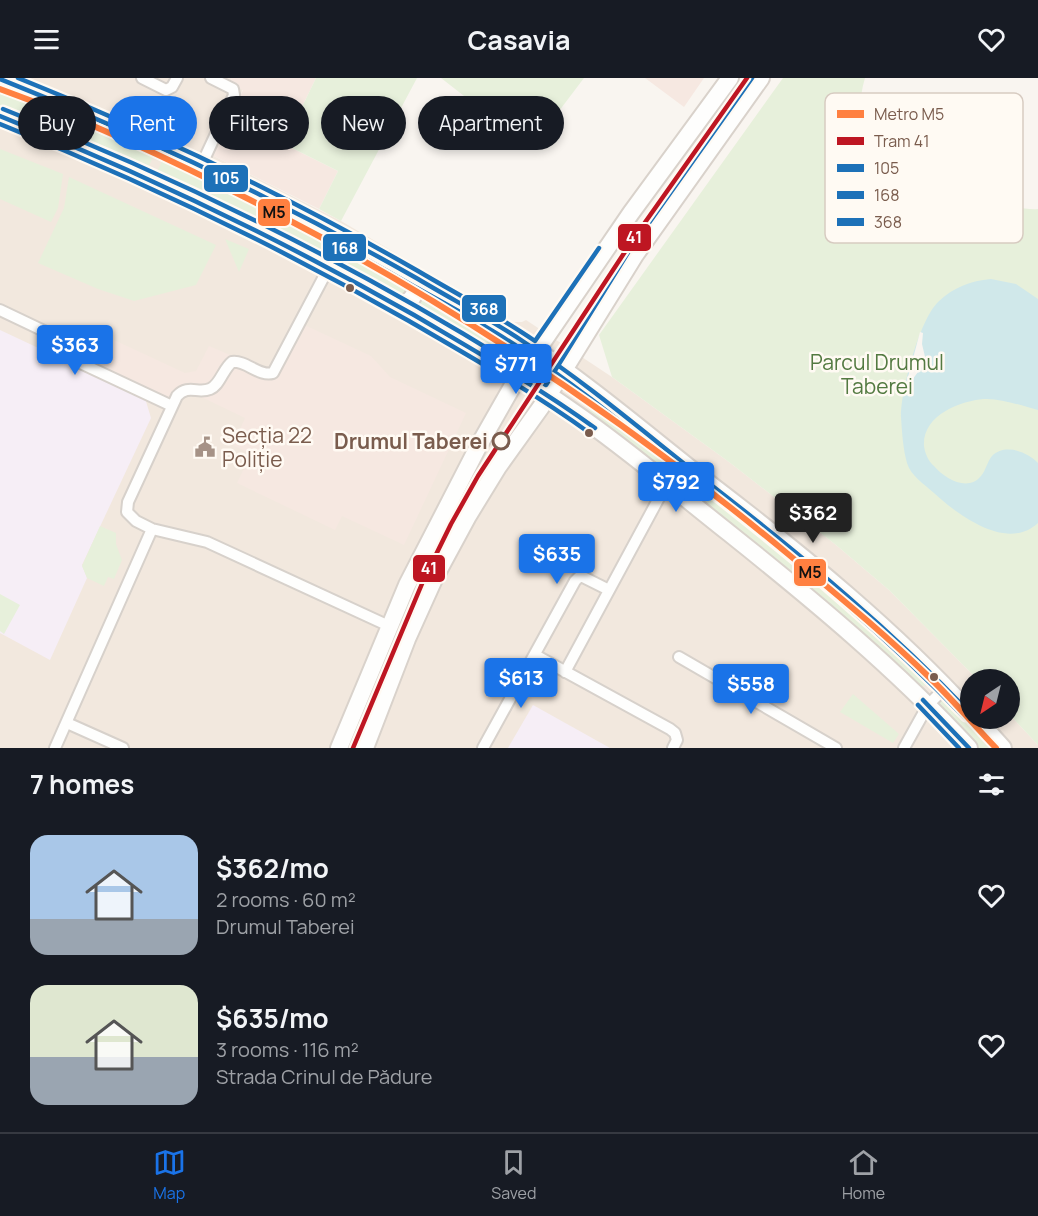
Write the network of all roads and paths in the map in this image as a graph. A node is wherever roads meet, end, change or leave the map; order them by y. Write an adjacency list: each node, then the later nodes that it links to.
1 (141, 78): 2 (street)
2 (177, 78)
3 (211, 78): 12 (street)
4 (730, 78): 17 (main road)
5 (760, 78): 18 (main road)
6 (0, 79): 7 (main road)
7 (45, 96)
8 (0, 116): 10 (main road)
9 (96, 118): 12 (main road)
10 (18, 123)
11 (83, 150): 13 (main road)
12 (201, 166): 14 (main road)
13 (328, 267): 15 (main road); 21 (street)
14 (412, 276): 15 (main road); 17 (main road)
15 (396, 305): 19 (main road)
16 (0, 310): 21 (street)
17 (537, 351): 18 (main road); 19 (main road)
18 (564, 370): 20 (main road); 29 (main road)
19 (519, 376): 20 (main road); 25 (main road)
20 (548, 395): 22 (main road); 37 (main road)
21 (172, 406): 23 (street)
22 (667, 483): 24 (street); 31 (main road)
23 (152, 528): 25 (street); 32 (street)
24 (609, 590): 26 (street); 28 (street)
25 (389, 626): 36 (main road)
26 (535, 655): 28 (street); 38 (street)
27 (679, 657): 40 (street)
28 (566, 672): 39 (street)
29 (946, 687): 30 (main road); 31 (street)
30 (960, 702)
31 (928, 705): 41 (street); 42 (main road)
32 (67, 723): 34 (street); 35 (street)
33 (986, 729): 43 (main road)
34 (55, 748)
35 (123, 748)
36 (339, 748)
37 (365, 748)
38 (483, 748)
39 (673, 748)
40 (836, 748)
41 (904, 748)
42 (969, 748)
43 (1003, 748)

